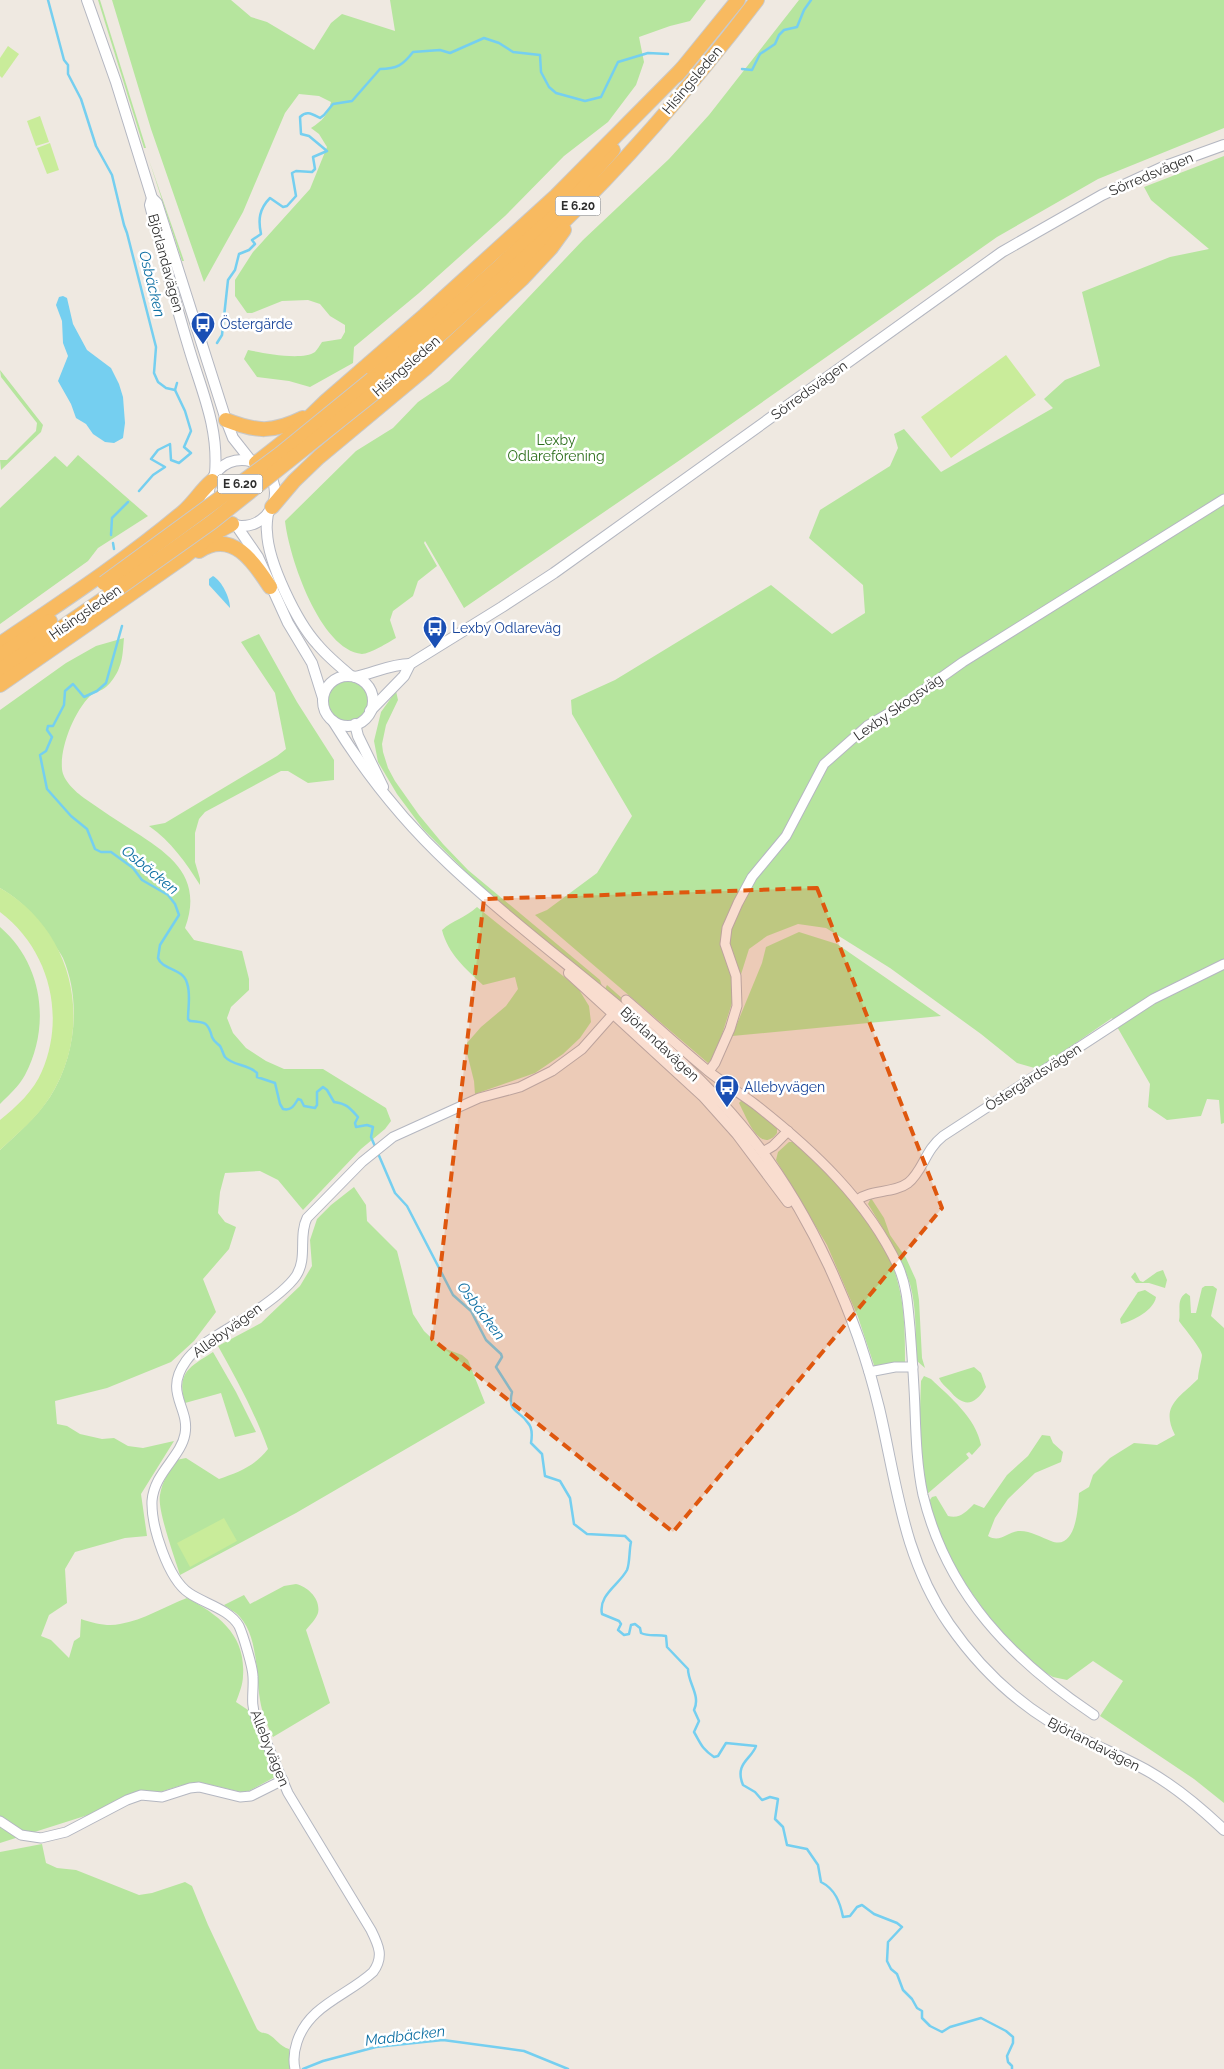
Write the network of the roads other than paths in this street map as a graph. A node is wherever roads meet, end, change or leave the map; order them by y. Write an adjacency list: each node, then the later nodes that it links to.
1 (87, 0): 6 (street, Björlandavägen)
2 (738, 0): 4 (highway, Hisingsleden / E 6.20)
3 (757, 0): 7 (highway, Hisingsleden / E 6.20)
4 (683, 68): 8 (highway, Hisingsleden / E 6.20); 9 (highway)
5 (1224, 144): 20 (street, Sörredsvägen)
6 (152, 198): 10 (street, Björlandavägen); 12 (street, Björlandavägen)
7 (586, 198): 8 (highway, Hisingsleden / E 6.20); 14 (highway)
8 (375, 385): 19 (highway, Hisingsleden / E 6.20, bridge); 21 (highway, Hisingsleden / E 6.20, bridge)
9 (312, 414): 10 (highway); 11 (highway)
10 (226, 420): 11 (street, Björlandavägen)
11 (254, 462): 12 (street); 14 (street)
12 (213, 477): 15 (street); 18 (highway)
13 (1224, 499): 31 (street, Lexby Skogsväg)
14 (270, 510): 15 (street); 22 (street)
15 (234, 524): 16 (highway); 17 (street)
16 (184, 557): 17 (highway); 23 (highway)
17 (270, 587): 24 (street)
18 (0, 644)
19 (0, 656)
20 (410, 664): 22 (street, Sörredsvägen); 25 (street, Sörredsvägen)
21 (0, 670)
22 (353, 677): 24 (street); 25 (street)
23 (0, 685)
24 (323, 698): 26 (street)
25 (370, 711): 27 (street)
26 (333, 721): 27 (street); 28 (street, Björlandavägen)
27 (355, 724): 28 (street, Björlandavägen)
28 (386, 794): 30 (street, Björlandavägen)
29 (1224, 964): 34 (street, Östergårdsvägen)
30 (619, 1007): 31 (street, Björlandavägen); 33 (street, Björlandavägen); 38 (street, Allebyvägen)
31 (709, 1071): 32 (street)
32 (788, 1131): 33 (street); 34 (street, Björlandavägen)
33 (760, 1155): 36 (street, Björlandavägen)
34 (857, 1200): 35 (street, Björlandavägen)
35 (913, 1368): 36 (street); 37 (street, Björlandavägen)
36 (869, 1372): 40 (street, Björlandavägen)
37 (1094, 1715)
38 (283, 1780): 39 (street); 41 (street, Allebyvägen)
39 (0, 1821)
40 (1224, 1830)
41 (295, 2069)

